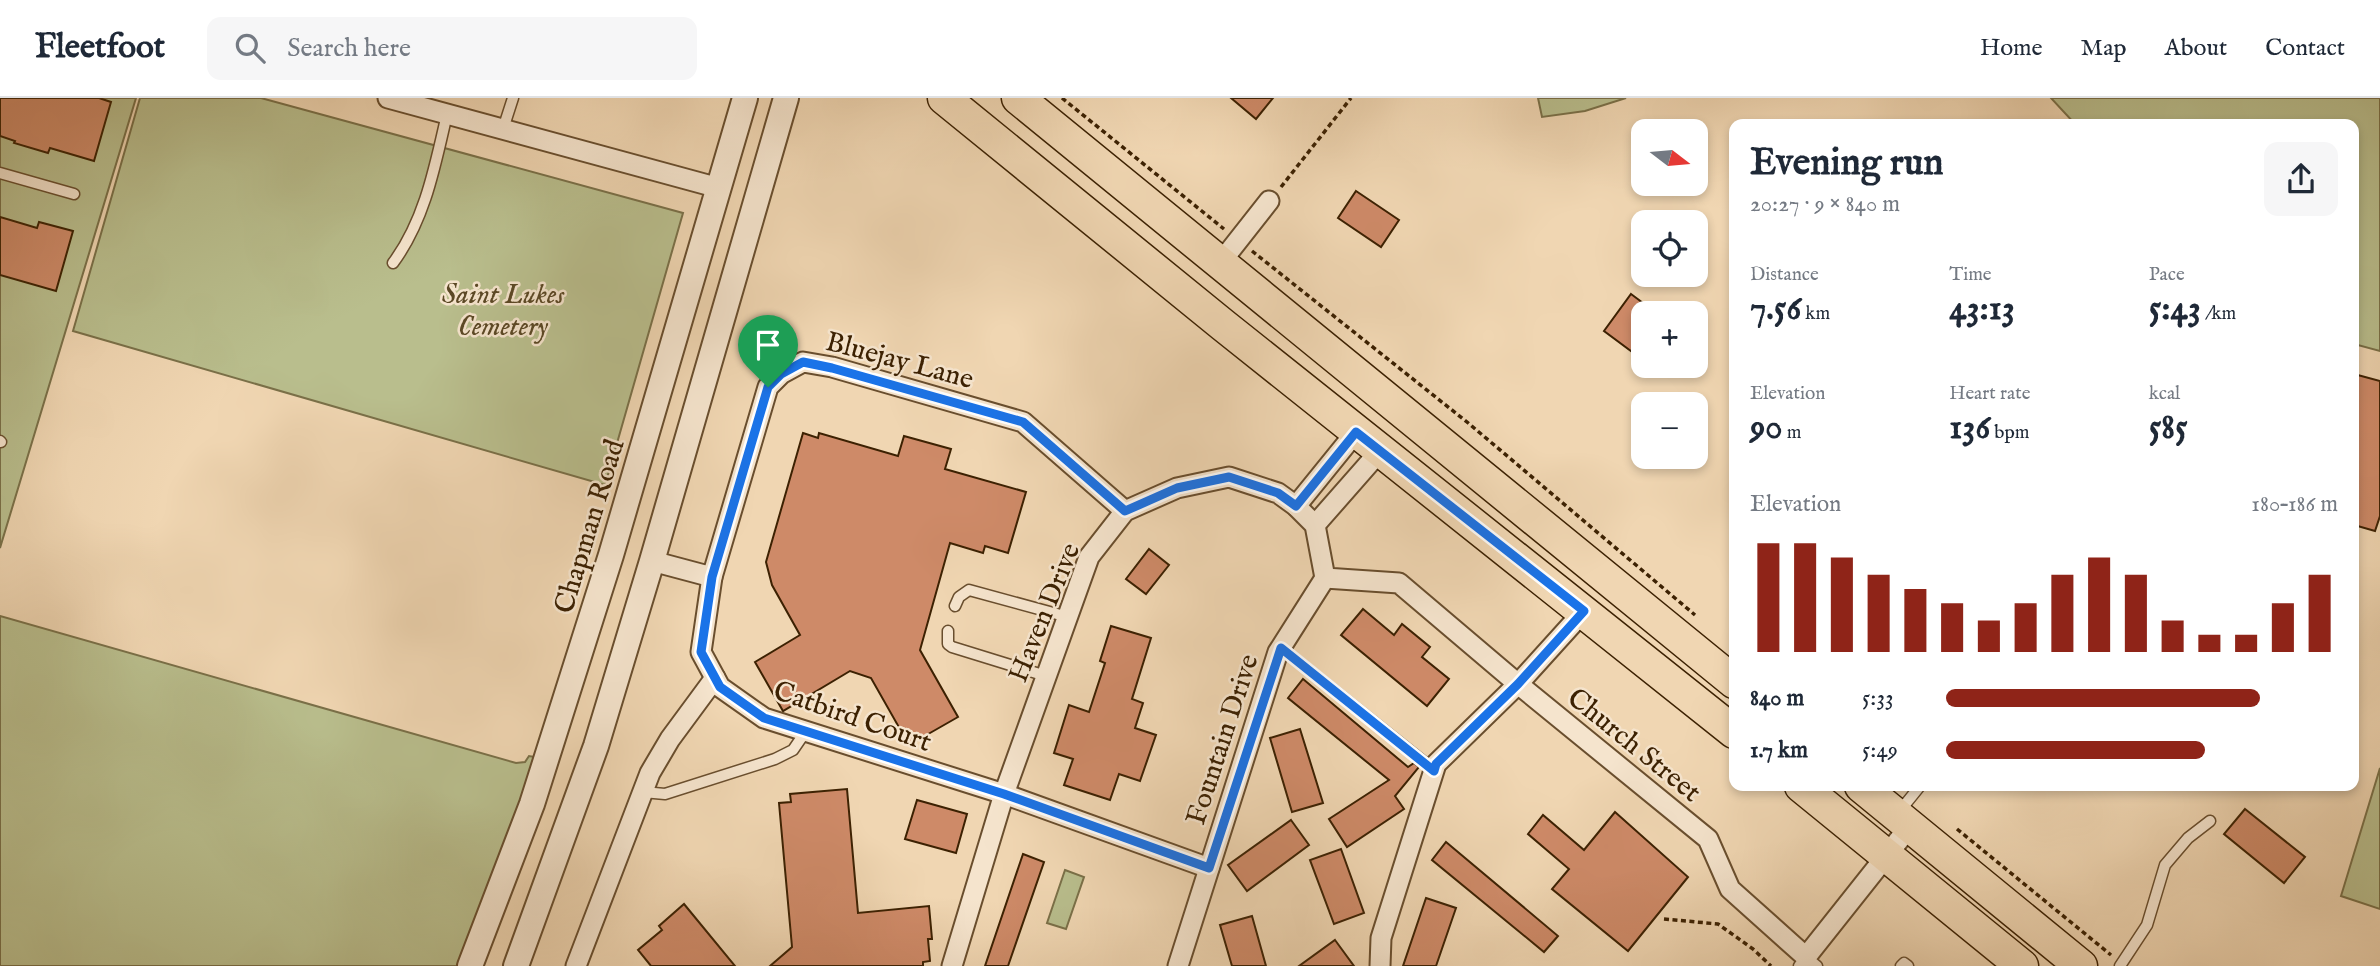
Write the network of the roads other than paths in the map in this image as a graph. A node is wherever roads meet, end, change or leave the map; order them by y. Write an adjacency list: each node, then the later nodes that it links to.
1 (388, 98): 7 (street)
2 (513, 98): 8 (lane)
3 (745, 98): 10 (street, Chapman Road)
4 (786, 98): 19 (street)
5 (944, 98): 15 (main road)
6 (1018, 98): 13 (main road)
7 (447, 114): 8 (street); 14 (lane)
8 (503, 129): 10 (street)
9 (0, 173): 11 (lane)
10 (719, 188): 45 (street, Chapman Road)
11 (74, 194)
12 (1269, 201): 13 (street)
13 (1229, 251): 29 (main road)
14 (393, 263)
15 (1368, 442): 16 (street); 18 (street); 23 (main road)
16 (1296, 506): 17 (street, Haven Drive); 18 (street)
17 (1125, 511): 20 (street, Bluejay Lane); 24 (street, Haven Drive)
18 (1315, 525): 21 (street)
19 (652, 561): 20 (street); 46 (street)
20 (712, 577): 28 (street, Catbird Court)
21 (1325, 578): 26 (street, Fountain Drive); 30 (street, Church Street)
22 (956, 606): 24 (lane)
23 (1584, 611): 30 (street); 31 (main road)
24 (1068, 617): 27 (street, Haven Drive)
25 (948, 631): 27 (lane)
26 (1281, 648): 33 (lane); 42 (street, Fountain Drive)
27 (1046, 676): 38 (street, Haven Drive)
28 (715, 678): 32 (street, Catbird Court); 37 (street)
29 (1729, 678)
30 (1518, 684): 33 (street); 43 (street, Church Street)
31 (1729, 728)
32 (806, 732): 37 (lane); 38 (street, Catbird Court)
33 (1434, 771): 50 (street)
34 (1807, 791): 41 (main road)
35 (1867, 791): 39 (main road)
36 (1918, 791): 39 (lane)
37 (643, 793): 47 (street)
38 (1004, 794): 42 (street, Catbird Court); 48 (street, Haven Drive)
39 (1903, 820): 41 (street, Church Street); 54 (main road)
40 (2210, 821): 44 (lane)
41 (1886, 855): 43 (street, Church Street); 53 (main road)
42 (1209, 868): 49 (street, Fountain Drive)
43 (1807, 963)
44 (2121, 965)
45 (470, 966)
46 (516, 966)
47 (576, 966)
48 (952, 966)
49 (1178, 966)
50 (1380, 966)
51 (1901, 966): 52 (lane)
52 (1909, 966)
53 (2022, 966)
54 (2081, 966)

